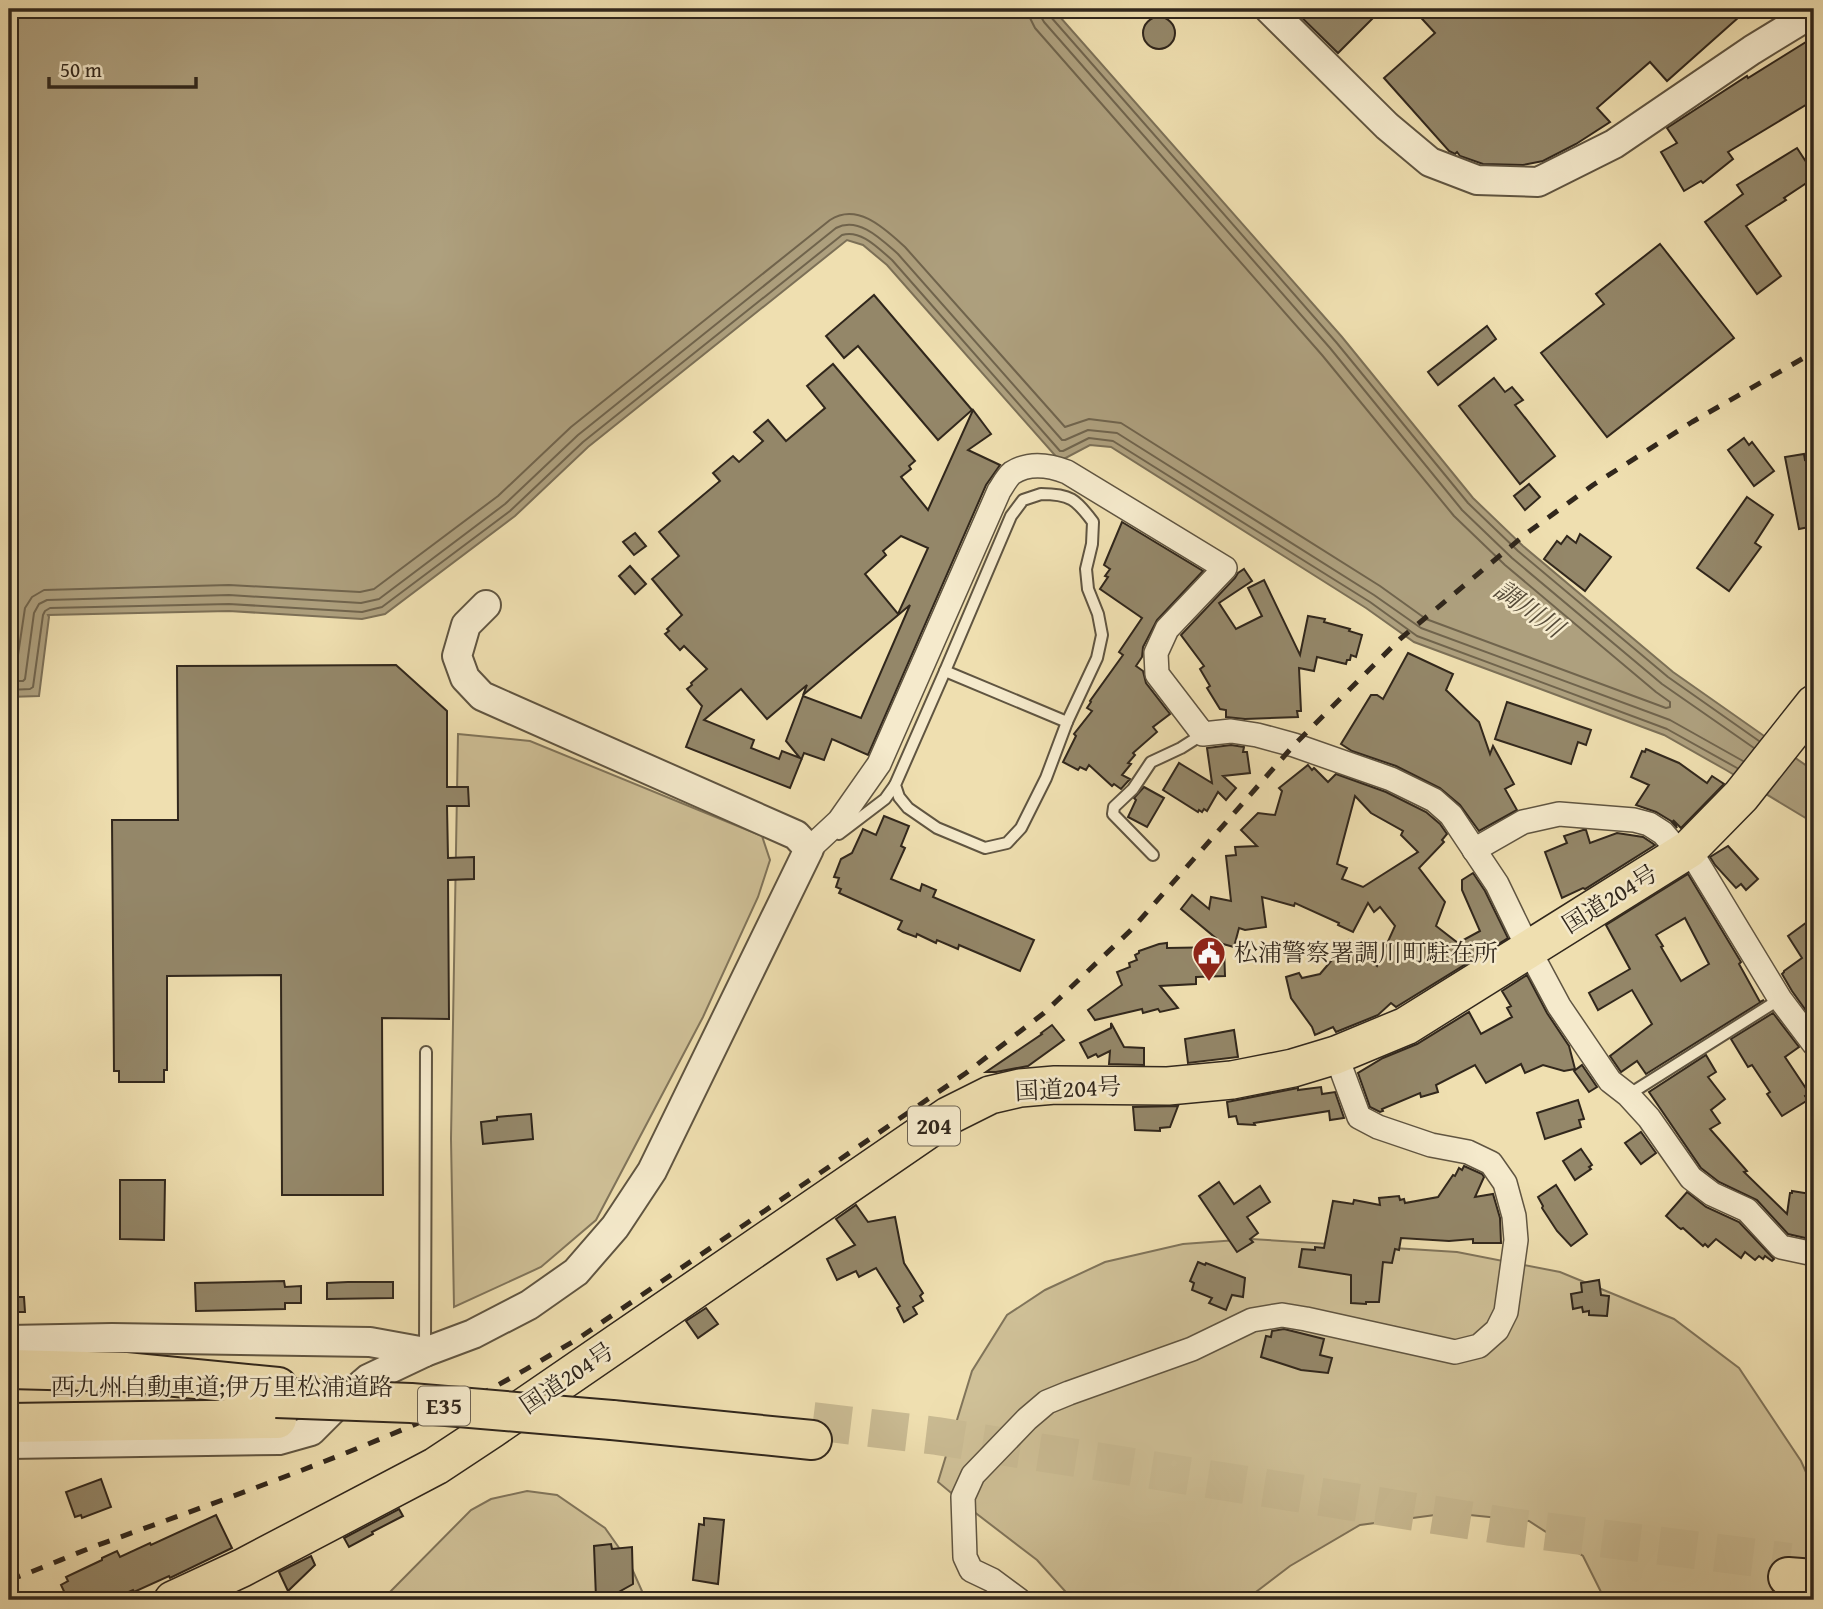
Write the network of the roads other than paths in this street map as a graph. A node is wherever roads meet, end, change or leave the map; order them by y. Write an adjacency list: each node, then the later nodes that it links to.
1 (1269, 9): 2 (street)
2 (1814, 12)
3 (486, 605): 9 (street)
4 (946, 671): 6 (lane); 6 (lane); 8 (lane)
5 (1804, 717): 11 (highway, 国道204号 / 204)
6 (1067, 722): 8 (lane)
7 (1203, 734): 9 (street); 10 (street); 12 (lane)
8 (895, 785): 9 (lane)
9 (809, 849): 21 (street)
10 (1474, 850): 11 (street); 13 (street)
11 (1685, 851): 13 (highway, 国道204号 / 204); 14 (street)
12 (1153, 855)
13 (1529, 950): 17 (highway, 国道204号 / 204); 18 (street)
14 (1780, 999): 15 (street); 18 (lane)
15 (1814, 1044)
16 (426, 1052): 21 (lane)
17 (1336, 1055): 29 (highway, 国道204号 / 204); 30 (street)
18 (1628, 1095): 19 (street)
19 (1814, 1254)
20 (9, 1340): 21 (street)
21 (425, 1352): 28 (street)
22 (9, 1369): 25 (highway)
23 (9, 1387): 25 (highway, 西九州自動車道;伊万里松浦道路)
24 (9, 1399): 25 (highway, 西九州自動車道;伊万里松浦道路)
25 (277, 1401): 26 (highway); 27 (highway, bridge)
26 (9, 1423)
27 (812, 1431)
28 (9, 1444)
29 (173, 1600)
30 (1019, 1600)

